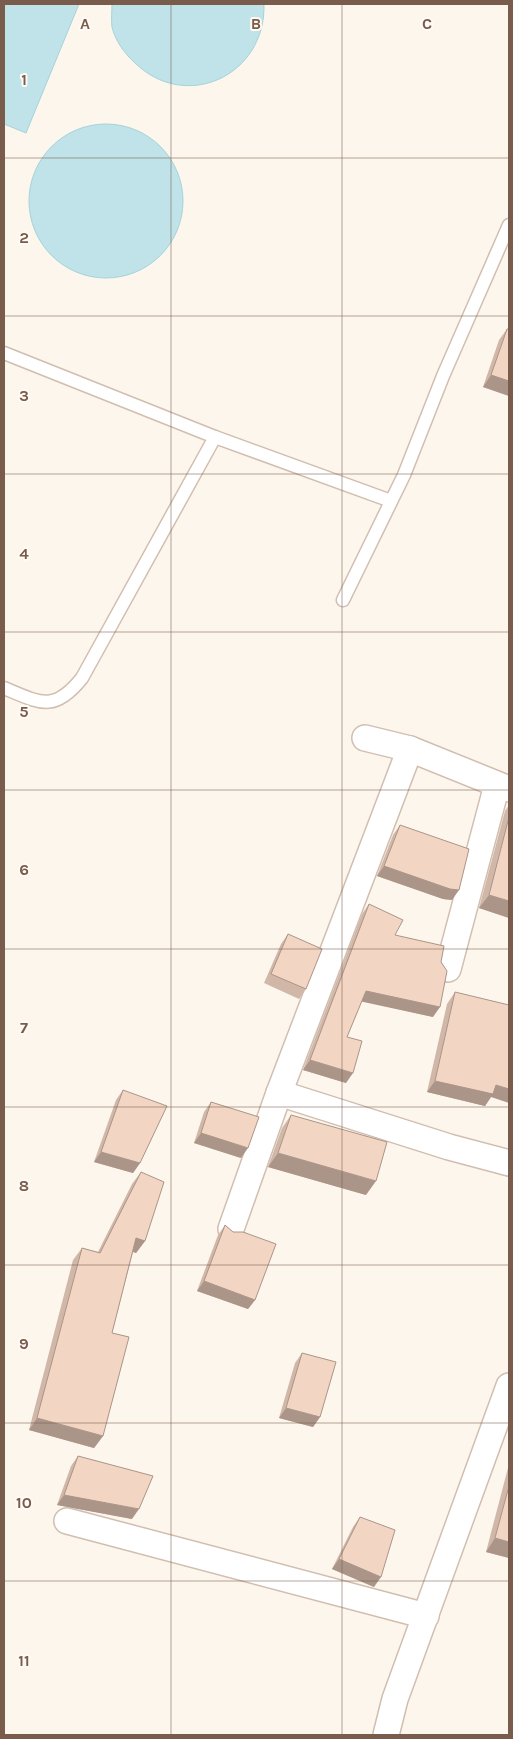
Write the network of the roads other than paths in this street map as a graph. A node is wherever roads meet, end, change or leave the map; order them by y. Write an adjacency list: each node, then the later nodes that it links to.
1 (509, 225): 4 (lane)
2 (4, 353): 3 (lane)
3 (214, 437): 4 (lane); 6 (lane)
4 (392, 501): 5 (lane)
5 (343, 600)
6 (4, 688)
7 (365, 738): 8 (street)
8 (410, 749): 9 (street); 11 (street)
9 (503, 787): 10 (street)
10 (448, 969)
11 (279, 1093): 12 (street); 13 (street)
12 (509, 1164)
13 (231, 1229)
14 (509, 1386): 16 (street)
15 (67, 1521): 16 (street)
16 (426, 1616): 17 (street)
17 (386, 1735)

